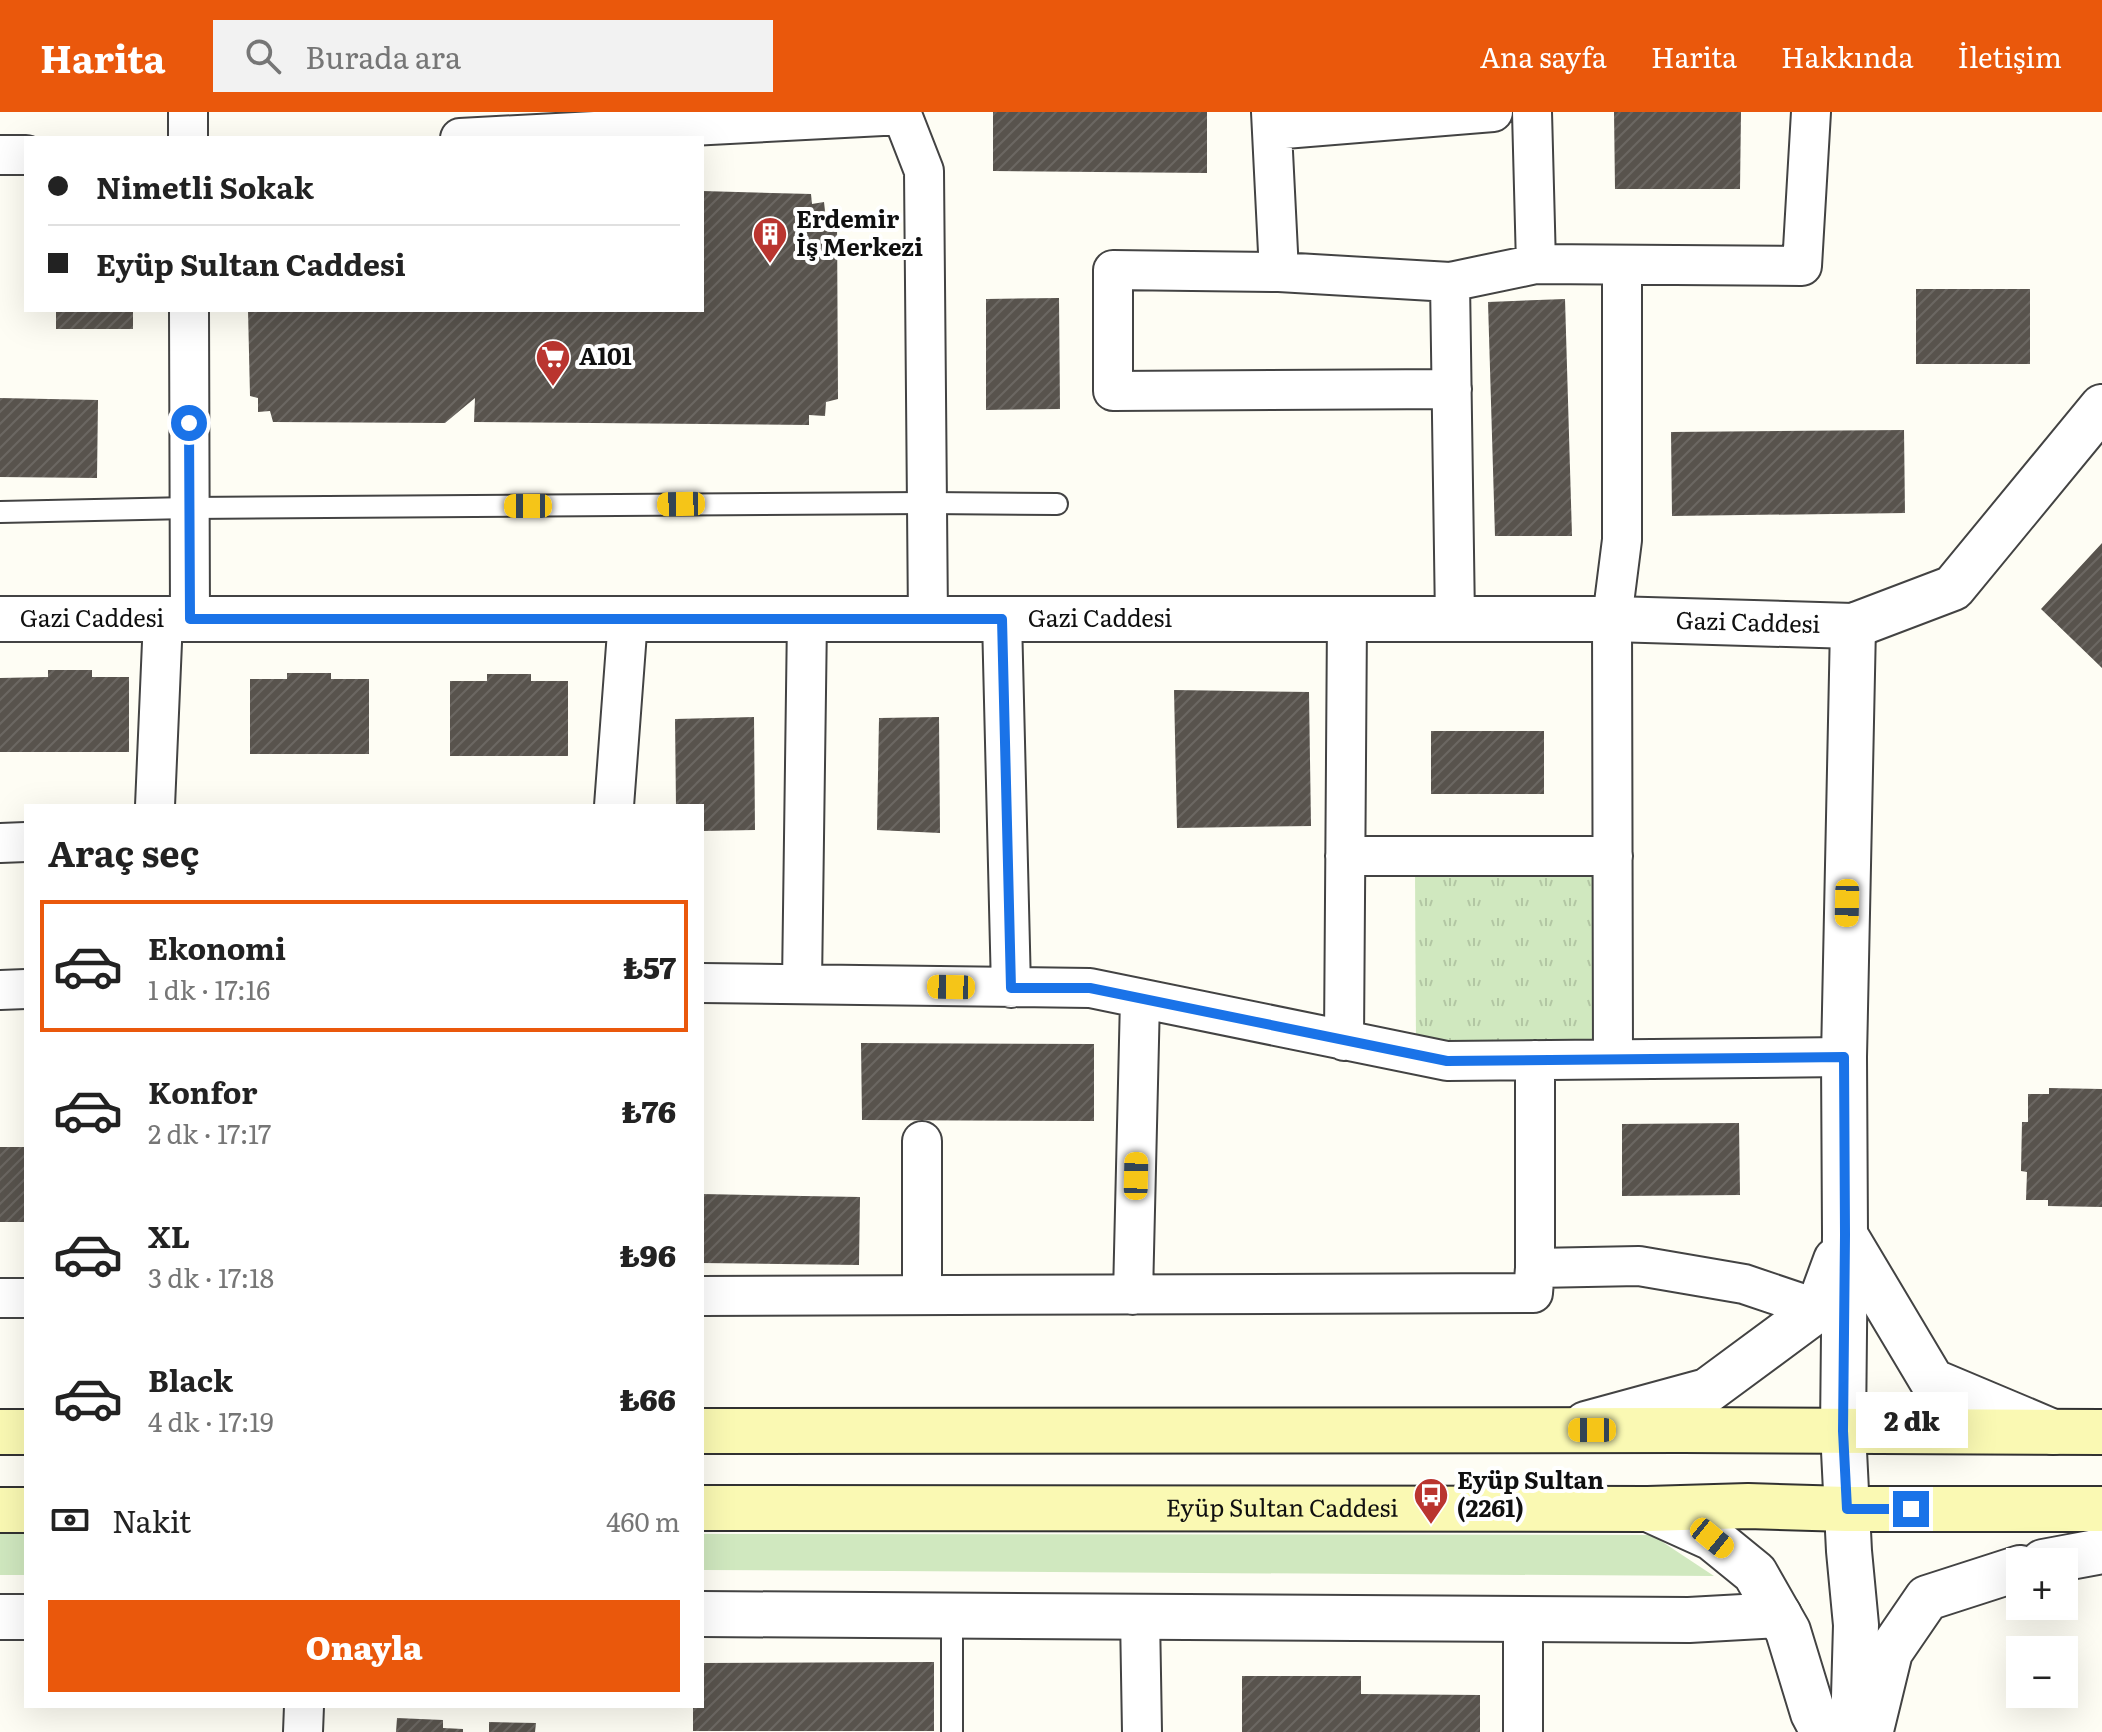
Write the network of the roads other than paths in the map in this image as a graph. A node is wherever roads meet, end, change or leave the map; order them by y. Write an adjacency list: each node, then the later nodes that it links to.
1 (188, 112): 7 (street)
2 (1493, 112): 6 (street)
3 (1532, 112): 11 (street)
4 (1811, 112): 12 (street)
5 (902, 114): 8 (street); 18 (street)
6 (1272, 121): 13 (street)
7 (188, 136)
8 (497, 136)
9 (0, 155): 10 (street)
10 (24, 155)
11 (1536, 264): 12 (street); 14 (street)
12 (1622, 265): 30 (street)
13 (1279, 272): 14 (street); 16 (street)
14 (1450, 282): 16 (street)
15 (189, 312): 20 (street)
16 (1452, 389): 29 (street)
17 (2102, 407): 31 (street, Gazi Caddesi)
18 (927, 503): 19 (lane); 20 (lane); 26 (street)
19 (1057, 504)
20 (189, 508): 21 (lane); 23 (street)
21 (0, 512)
22 (0, 619): 23 (street, Gazi Caddesi)
23 (176, 619): 24 (street, Gazi Caddesi); 32 (street)
24 (628, 619): 25 (street, Gazi Caddesi); 33 (street)
25 (807, 619): 26 (street, Gazi Caddesi); 39 (street)
26 (928, 619): 27 (street, Gazi Caddesi)
27 (1002, 619): 28 (street, Gazi Caddesi); 40 (street)
28 (1347, 619): 29 (street, Gazi Caddesi); 36 (street)
29 (1455, 619): 30 (street, Gazi Caddesi)
30 (1612, 619): 31 (street, Gazi Caddesi); 37 (street)
31 (1853, 626): 45 (street)
32 (155, 804)
33 (614, 804)
34 (24, 842): 35 (street)
35 (0, 843)
36 (1345, 856): 37 (street); 44 (street)
37 (1613, 856): 46 (street)
38 (704, 983): 39 (street)
39 (802, 984): 40 (street)
40 (1011, 988): 43 (street)
41 (24, 989): 42 (street)
42 (0, 990)
43 (1140, 999): 44 (street); 52 (street)
44 (1344, 1041): 47 (street)
45 (1844, 1057): 46 (street); 49 (street)
46 (1613, 1059): 47 (street)
47 (1535, 1060): 50 (street)
48 (922, 1141): 51 (street)
49 (1845, 1235): 56 (street); 59 (street); 62 (street)
50 (1535, 1268): 52 (street); 56 (street)
51 (922, 1295): 52 (street); 53 (street)
52 (1133, 1295)
53 (704, 1296)
54 (0, 1298): 55 (street)
55 (24, 1298)
56 (1818, 1309): 57 (street)
57 (1562, 1430): 58 (main road); 59 (main road)
58 (704, 1431)
59 (1843, 1431): 62 (main road); 66 (street)
60 (0, 1432): 61 (main road)
61 (24, 1432)
62 (2053, 1432): 63 (main road)
63 (2102, 1432)
64 (704, 1508): 65 (main road, Eyüp Sultan Caddesi)
65 (1648, 1509): 66 (main road, Eyüp Sultan Caddesi); 75 (street)
66 (1847, 1509): 67 (main road, Eyüp Sultan Caddesi); 86 (street)
67 (2102, 1509)
68 (0, 1510): 69 (main road)
69 (24, 1510)
70 (2102, 1551): 71 (street)
71 (2078, 1555)
72 (2006, 1573): 87 (street)
73 (704, 1614): 74 (street)
74 (952, 1615): 76 (street); 82 (lane)
75 (1779, 1615): 79 (street); 85 (street)
76 (1140, 1616): 79 (street); 83 (street)
77 (0, 1617): 78 (street)
78 (24, 1617)
79 (1523, 1618): 84 (street)
80 (304, 1708): 81 (street)
81 (303, 1732)
82 (952, 1732)
83 (1142, 1732)
84 (1523, 1732)
85 (1823, 1732)
86 (1853, 1732)
87 (1870, 1732)

